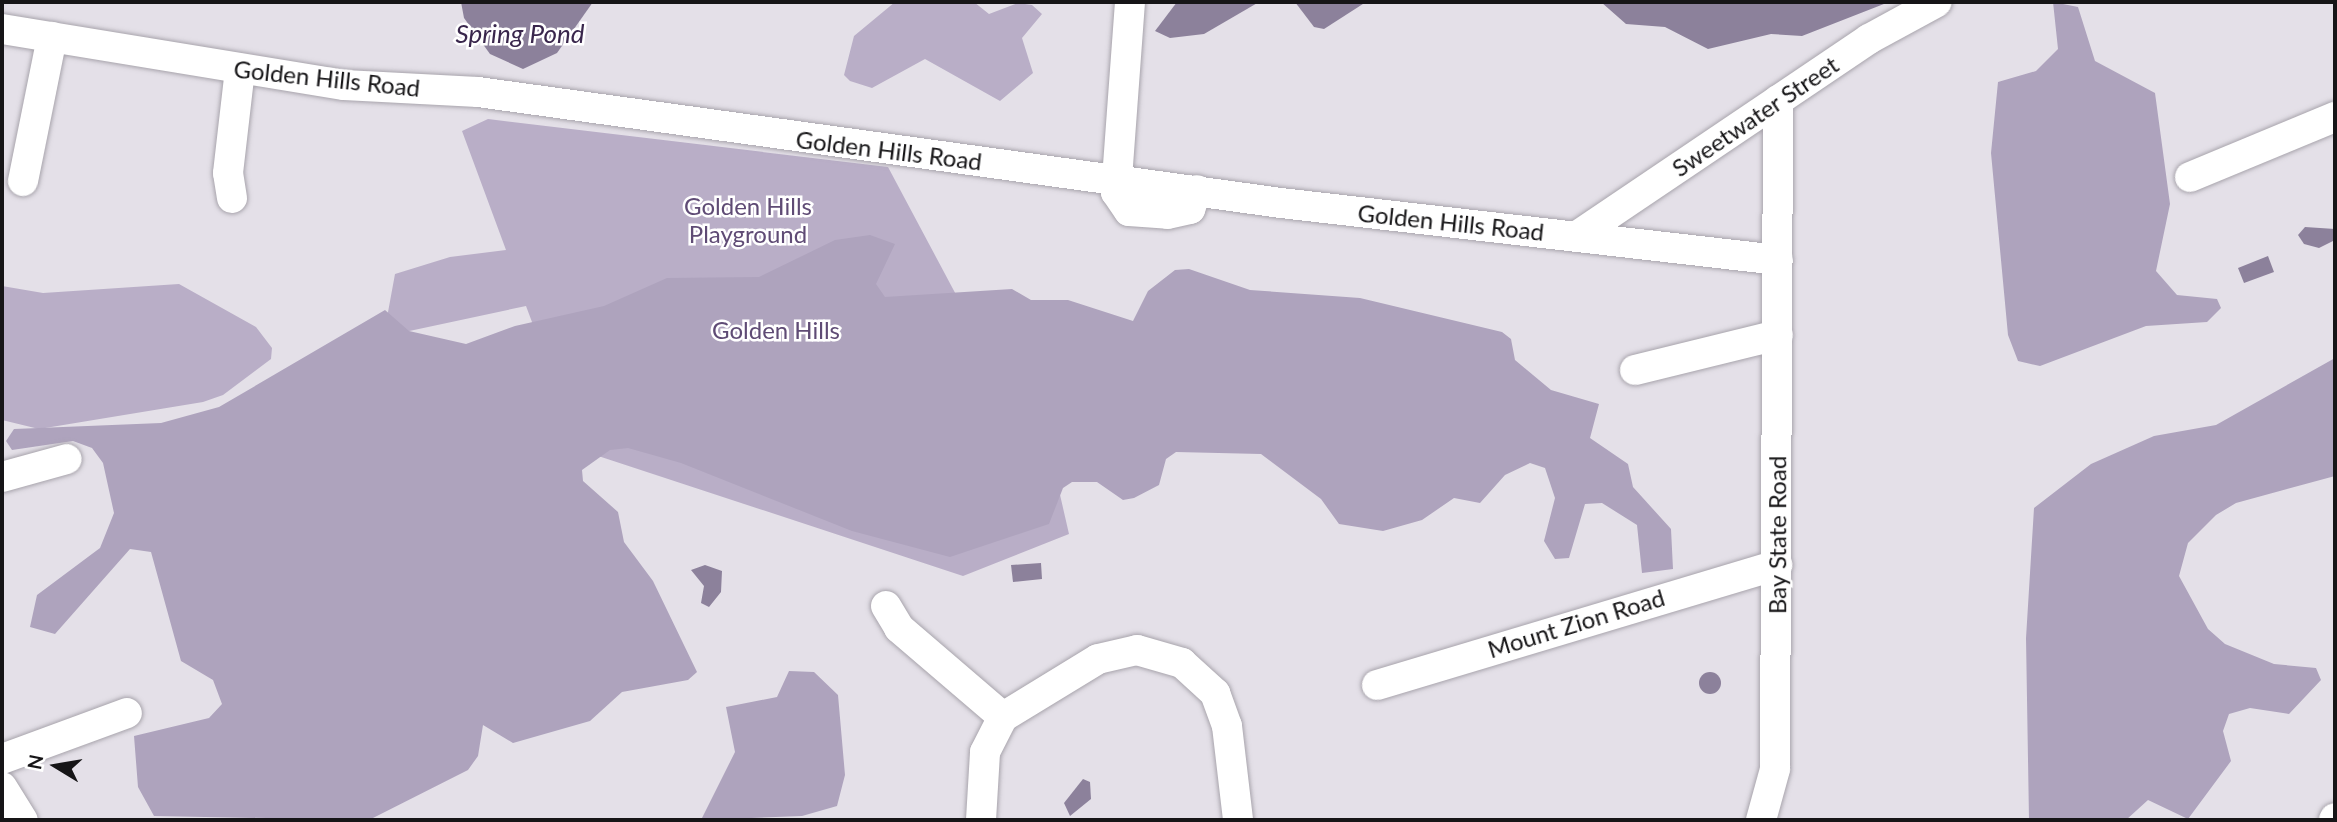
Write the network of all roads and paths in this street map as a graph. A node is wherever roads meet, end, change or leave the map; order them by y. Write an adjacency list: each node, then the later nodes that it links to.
1 (1130, 2): 9 (street)
2 (1937, 2): 6 (street, Sweetwater Street)
3 (2, 29): 4 (street, Golden Hills Road)
4 (52, 37): 5 (street, Golden Hills Road); 10 (street)
5 (240, 69): 9 (street, Golden Hills Road); 11 (street)
6 (1778, 100): 12 (street, Sweetwater Street); 13 (street, Bay State Road)
7 (2335, 117): 8 (street)
8 (2190, 177)
9 (1113, 178): 12 (street, Golden Hills Road)
10 (23, 181)
11 (232, 198)
12 (1577, 236): 13 (street, Golden Hills Road)
13 (1778, 254): 14 (street, Bay State Road)
14 (1778, 335): 15 (street); 18 (street, Bay State Road)
15 (1635, 370)
16 (67, 459): 17 (street)
17 (2, 477)
18 (1777, 565): 20 (street, Mount Zion Road); 28 (street, Bay State Road)
19 (886, 606): 22 (street)
20 (1377, 685)
21 (127, 713): 23 (street)
22 (1003, 717): 26 (street); 27 (street)
23 (2, 759)
24 (2, 787): 25 (street)
25 (23, 820)
26 (981, 820)
27 (1238, 820)
28 (1761, 820)

